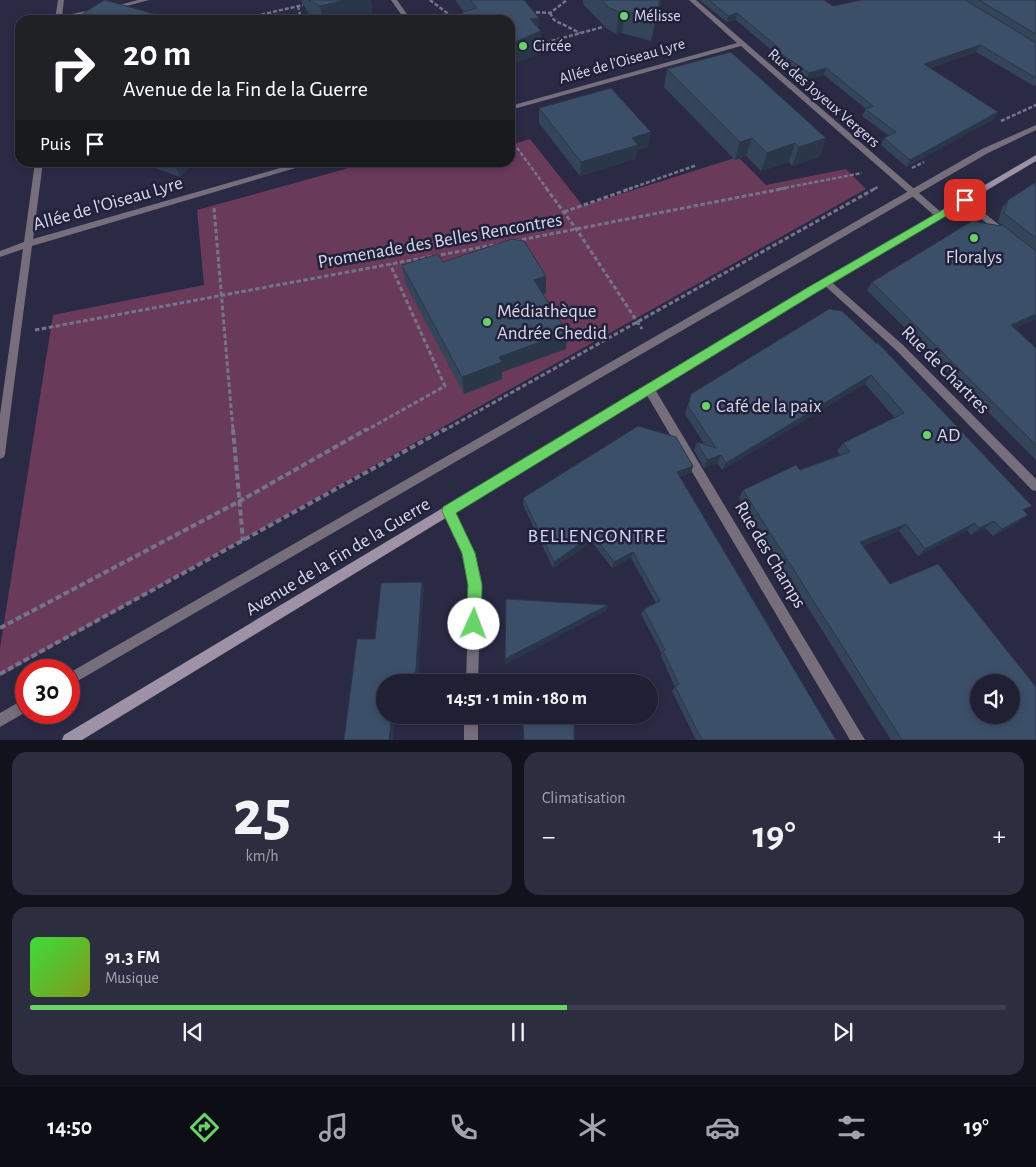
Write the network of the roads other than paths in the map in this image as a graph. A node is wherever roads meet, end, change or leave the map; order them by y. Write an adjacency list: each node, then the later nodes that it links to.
1 (61, 0): 5 (street)
2 (146, 0): 6 (street)
3 (394, 0): 7 (street)
4 (692, 0): 8 (street, Rue des Joyeux Vergers)
5 (59, 15)
6 (80, 15)
7 (404, 15)
8 (742, 44): 9 (street, Allée de l'Oiseau Lyre); 14 (street, Rue des Joyeux Vergers)
9 (515, 107)
10 (1036, 127): 14 (street)
11 (1036, 158): 15 (main road, Avenue de la Fin de la Guerre)
12 (38, 167): 18 (street)
13 (294, 167): 18 (street, Allée de l'Oiseau Lyre)
14 (913, 193): 16 (street, Rue des Joyeux Vergers); 25 (street)
15 (965, 200): 16 (main road, Avenue de la Fin de la Guerre); 17 (street)
16 (939, 215): 20 (main road, Avenue de la Fin de la Guerre)
17 (1015, 242)
18 (28, 244): 19 (street, Allée de l'Oiseau Lyre); 22 (street)
19 (0, 254)
20 (826, 282): 21 (main road, Avenue de la Fin de la Guerre); 23 (street, Rue de Chartres)
21 (649, 389): 24 (main road, Avenue de la Fin de la Guerre); 32 (street, Rue des Champs)
22 (0, 454)
23 (1036, 486)
24 (448, 511): 26 (street); 30 (main road, Avenue de la Fin de la Guerre)
25 (80, 674)
26 (472, 674)
27 (15, 711): 28 (street)
28 (0, 720)
29 (471, 724): 31 (street)
30 (69, 740)
31 (471, 740)
32 (858, 740)

